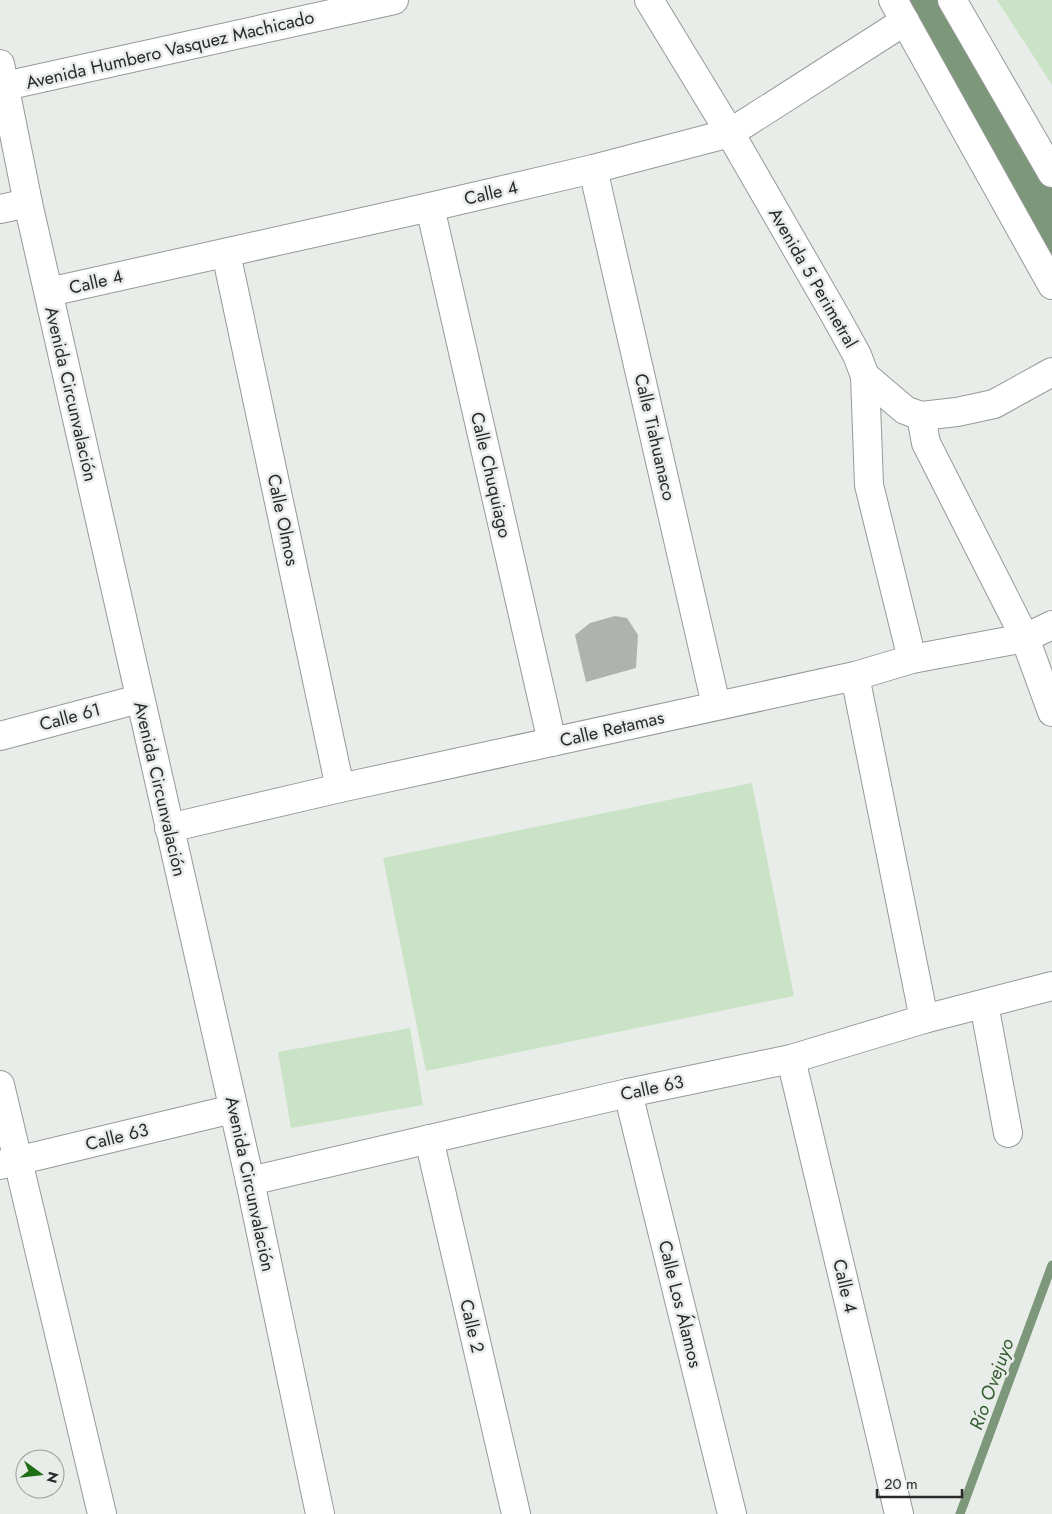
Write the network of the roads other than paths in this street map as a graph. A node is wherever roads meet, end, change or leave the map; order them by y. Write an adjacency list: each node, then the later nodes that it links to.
1 (394, 0): 5 (street, Avenida Humbero Vasquez Machicado)
2 (649, 0): 6 (street, Avenida 5 Perimetral)
3 (952, 0): 8 (street)
4 (899, 10): 6 (street, Calle 4); 13 (street)
5 (3, 75): 9 (street, Avenida Circunvalación)
6 (730, 133): 7 (street, Calle 4); 16 (street, Avenida 5 Perimetral)
7 (593, 169): 10 (street, Calle 4); 23 (street, Calle Tiahuanaco)
8 (1052, 174)
9 (28, 203): 11 (street); 14 (street, Avenida Circunvalación)
10 (430, 207): 12 (street, Calle 4); 26 (street, Calle Chuquiago)
11 (0, 209)
12 (226, 253): 14 (street, Calle 4); 27 (street, Calle Olmos)
13 (1052, 285)
14 (48, 292): 22 (street, Avenida Circunvalación)
15 (1052, 372): 17 (street)
16 (865, 376): 17 (street, Avenida 5 Perimetral); 20 (street)
17 (921, 416): 19 (street)
18 (1052, 625): 19 (street, Calle Retamas)
19 (1025, 638): 20 (street, Calle Retamas); 24 (street)
20 (912, 659): 21 (street, Calle Retamas)
21 (856, 676): 23 (street, Calle Retamas); 31 (street)
22 (139, 699): 25 (street, Calle 61); 28 (street, Avenida Circunvalación)
23 (716, 705): 26 (street, Calle Retamas)
24 (1052, 712)
25 (0, 736)
26 (552, 742): 27 (street, Calle Retamas)
27 (340, 788): 28 (street, Calle Retamas)
28 (169, 828): 35 (street, Avenida Circunvalación)
29 (1052, 986): 30 (street, Calle 63)
30 (984, 1004): 31 (street, Calle 63); 36 (street)
31 (924, 1019): 32 (street, Calle 63)
32 (791, 1059): 34 (street, Calle 63); 44 (street, Calle 4)
33 (0, 1085): 38 (street)
34 (628, 1093): 37 (street, Calle 63); 43 (street, Calle Los Álamos)
35 (233, 1109): 38 (street, Calle 63); 39 (street, Avenida Circunvalación)
36 (1008, 1133)
37 (429, 1138): 39 (street, Calle 63); 42 (street, Calle 2)
38 (8, 1163): 40 (street)
39 (250, 1181): 41 (street, Avenida Circunvalación)
40 (102, 1514)
41 (320, 1514)
42 (516, 1514)
43 (732, 1514)
44 (899, 1514)

